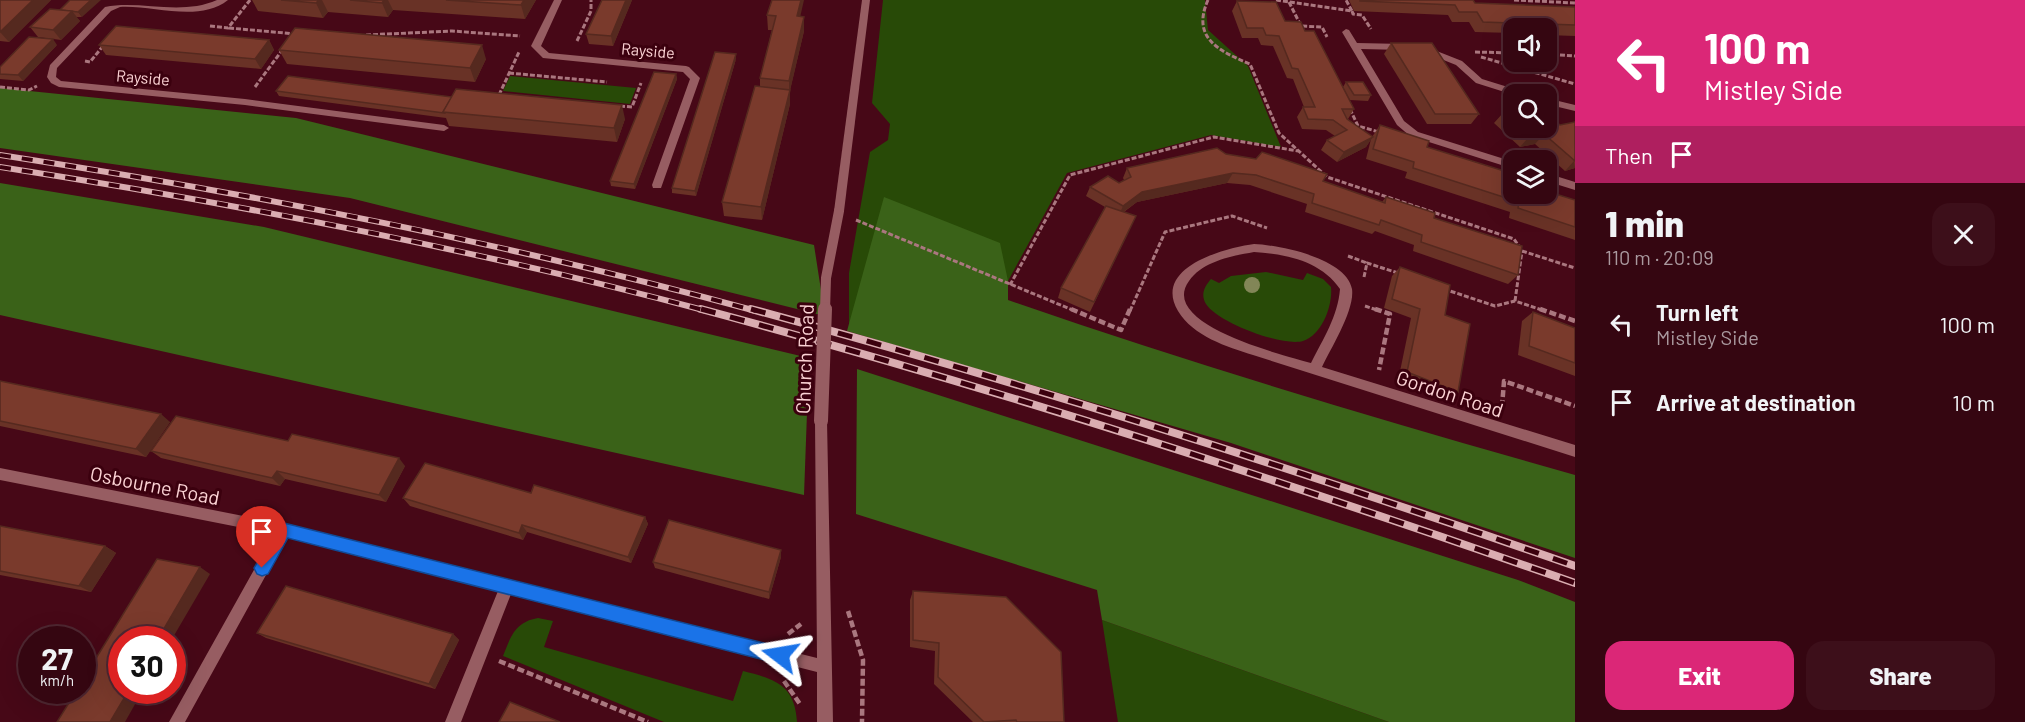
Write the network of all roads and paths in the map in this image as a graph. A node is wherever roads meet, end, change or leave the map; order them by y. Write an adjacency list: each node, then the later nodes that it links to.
1 (224, 0): 26 (street)
2 (250, 0): 12 (path)
3 (558, 0): 44 (street, Rayside)
4 (591, 0): 20 (path)
5 (866, 0): 68 (street, Church Road, bridge)
6 (1208, 0): 41 (path)
7 (1276, 0): 8 (path)
8 (1346, 0)
9 (1514, 0): 10 (path)
10 (1575, 3)
11 (205, 25): 12 (path)
12 (228, 28): 14 (path)
13 (1346, 32): 19 (street)
14 (295, 34): 15 (path); 34 (path)
15 (305, 34)
16 (364, 35): 17 (path)
17 (526, 37)
18 (104, 46): 24 (path)
19 (1354, 46): 33 (street); 42 (street)
20 (575, 47)
21 (1472, 54): 30 (path)
22 (1557, 55): 23 (path)
23 (1575, 56)
24 (82, 61)
25 (509, 73): 28 (path)
26 (51, 79): 32 (path); 40 (street, Rayside)
27 (642, 80): 31 (path)
28 (618, 83)
29 (629, 84): 31 (path)
30 (1575, 84)
31 (640, 85): 38 (path)
32 (0, 87)
33 (1503, 88)
34 (251, 91)
35 (489, 94): 36 (path)
36 (510, 96)
37 (1557, 104): 39 (street)
38 (610, 105)
39 (1575, 108)
40 (444, 129)
41 (1299, 151): 48 (path); 54 (path)
42 (1503, 162)
43 (1557, 180): 45 (street)
44 (657, 184)
45 (1575, 186)
46 (852, 218): 54 (path)
47 (1277, 232): 54 (path)
48 (1522, 251): 51 (path); 56 (path)
49 (1345, 255): 50 (path)
50 (1367, 263): 52 (path); 53 (path)
51 (1575, 268)
52 (1399, 273)
53 (1363, 283)
54 (1010, 285)
55 (1442, 288): 56 (path)
56 (1515, 301): 58 (path)
57 (1358, 303): 60 (path)
58 (1575, 321)
59 (1314, 370): 59 (street, Gordon Road); 63 (street, Gordon Road)
60 (1377, 378)
61 (1575, 406): 62 (path)
62 (1502, 410)
63 (1575, 452)
64 (0, 474): 65 (street, Osbourne Road)
65 (284, 530): 66 (street, Osbourne Road); 71 (street)
66 (507, 586): 68 (street, Osbourne Road); 72 (street)
67 (501, 650): 73 (path)
68 (825, 667): 74 (street, Church Road)
69 (781, 678): 70 (path)
70 (803, 714)
71 (177, 722)
72 (453, 722)
73 (648, 722)
74 (825, 722)

